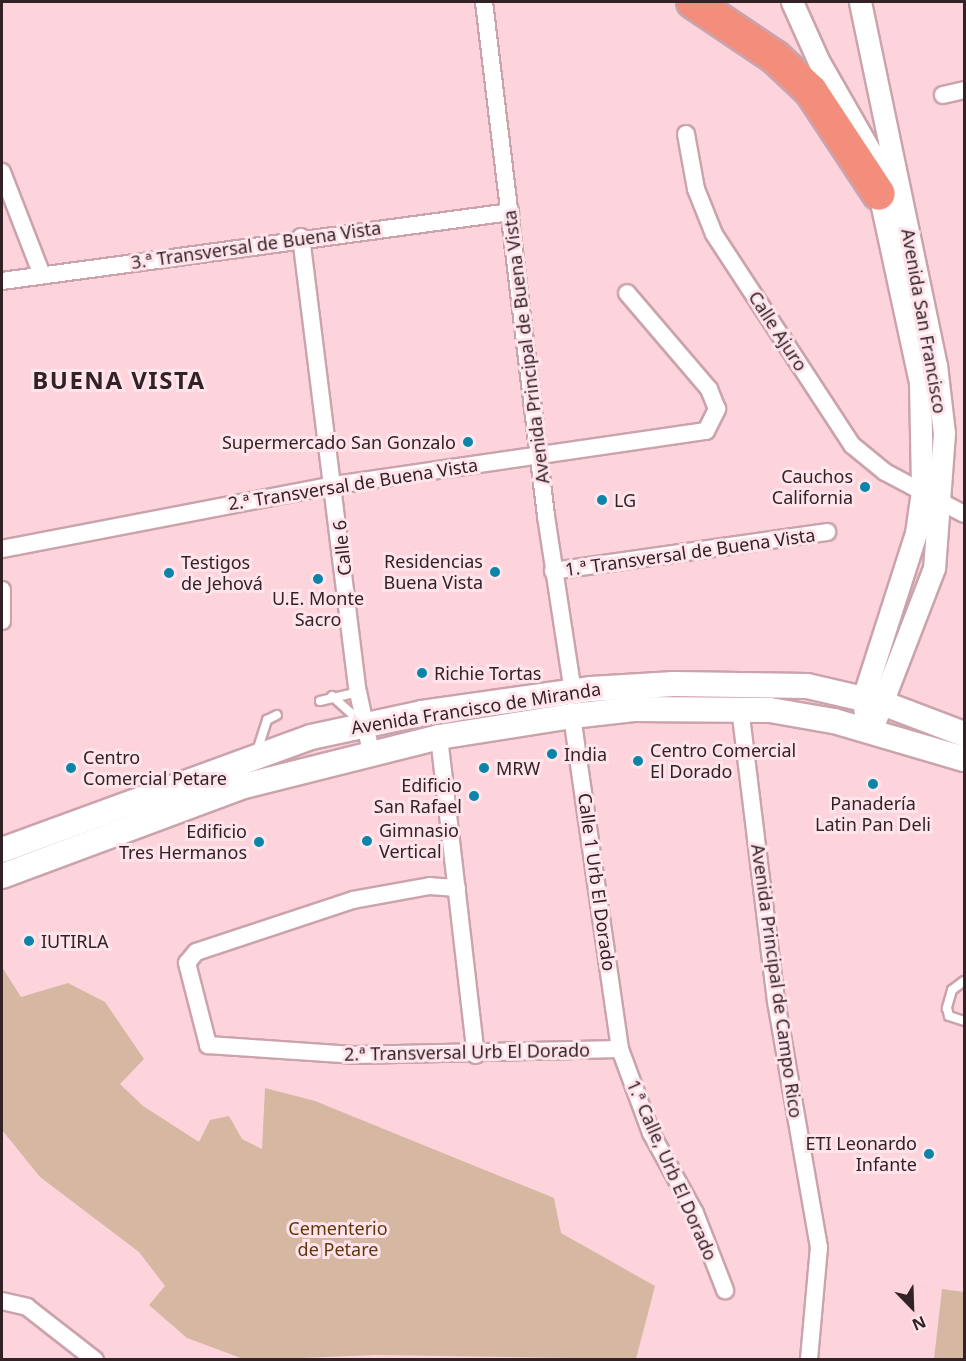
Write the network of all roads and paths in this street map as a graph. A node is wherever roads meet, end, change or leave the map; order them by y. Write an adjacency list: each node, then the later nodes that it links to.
1 (484, 2): 10 (street, Avenida Principal de Buena Vista)
2 (693, 2): 9 (highway)
3 (792, 2): 9 (street, Avenida San Francisco)
4 (860, 2): 18 (street, Avenida San Francisco)
5 (964, 90): 6 (street)
6 (943, 96)
7 (686, 134): 17 (street, Calle Ajuro)
8 (2, 172): 12 (street)
9 (879, 194): 17 (street, Avenida San Francisco)
10 (510, 212): 11 (street, 3.ª Transversal de Buena Vista); 15 (street, Avenida Principal de Buena Vista)
11 (302, 237): 12 (street, 3.ª Transversal de Buena Vista); 16 (street, Calle 6)
12 (42, 275): 13 (street, 3.ª Transversal de Buena Vista)
13 (2, 280)
14 (627, 293): 15 (street, 2.ª Transversal de Buena Vista)
15 (539, 454): 16 (street, 2.ª Transversal de Buena Vista); 22 (street, Avenida Principal de Buena Vista)
16 (335, 484): 21 (street, 2.ª Transversal de Buena Vista); 25 (street, Calle 6)
17 (922, 492): 18 (street, Calle Ajuro); 29 (street, Avenida San Francisco)
18 (941, 501): 19 (street, Calle Ajuro); 29 (street, Avenida San Francisco)
19 (964, 514)
20 (827, 532): 22 (street, 1.ª Transversal de Buena Vista)
21 (2, 549)
22 (554, 571): 26 (street, Avenida Principal de Buena Vista)
23 (2, 590): 24 (street)
24 (2, 621)
25 (358, 692): 27 (lane); 33 (street, Calle 6)
26 (573, 692): 29 (main road, Avenida Francisco de Miranda); 33 (main road, Avenida Francisco de Miranda)
27 (332, 696): 28 (lane); 33 (lane)
28 (320, 701)
29 (874, 701): 34 (street, Avenida San Francisco); 35 (main road, Avenida Francisco de Miranda)
30 (740, 708): 32 (main road, Avenida Francisco de Miranda); 34 (main road, Avenida Francisco de Miranda); 50 (street, Avenida Principal de Campo Rico)
31 (277, 715): 38 (lane)
32 (572, 716): 36 (main road, Avenida Francisco de Miranda); 45 (street, Calle 1 Urb El Dorado)
33 (365, 725): 37 (street, Calle 6); 38 (main road, Avenida Francisco de Miranda)
34 (867, 730): 39 (main road, Avenida Francisco de Miranda)
35 (964, 734)
36 (439, 737): 37 (main road, Avenida Francisco de Miranda); 42 (street)
37 (371, 752): 41 (main road, Avenida Francisco de Miranda)
38 (256, 754): 40 (main road, Avenida Francisco de Miranda)
39 (964, 759)
40 (2, 850)
41 (2, 876)
42 (457, 888): 46 (street); 46 (street, 2.ª Transversal Urb El Dorado)
43 (964, 981): 44 (lane)
44 (964, 1021)
45 (620, 1049): 46 (street, 2.ª Transversal Urb El Dorado); 47 (street, 1.ª Calle, Urb El Dorado)
46 (476, 1055)
47 (725, 1290)
48 (2, 1301): 49 (street)
49 (95, 1359)
50 (809, 1359)

